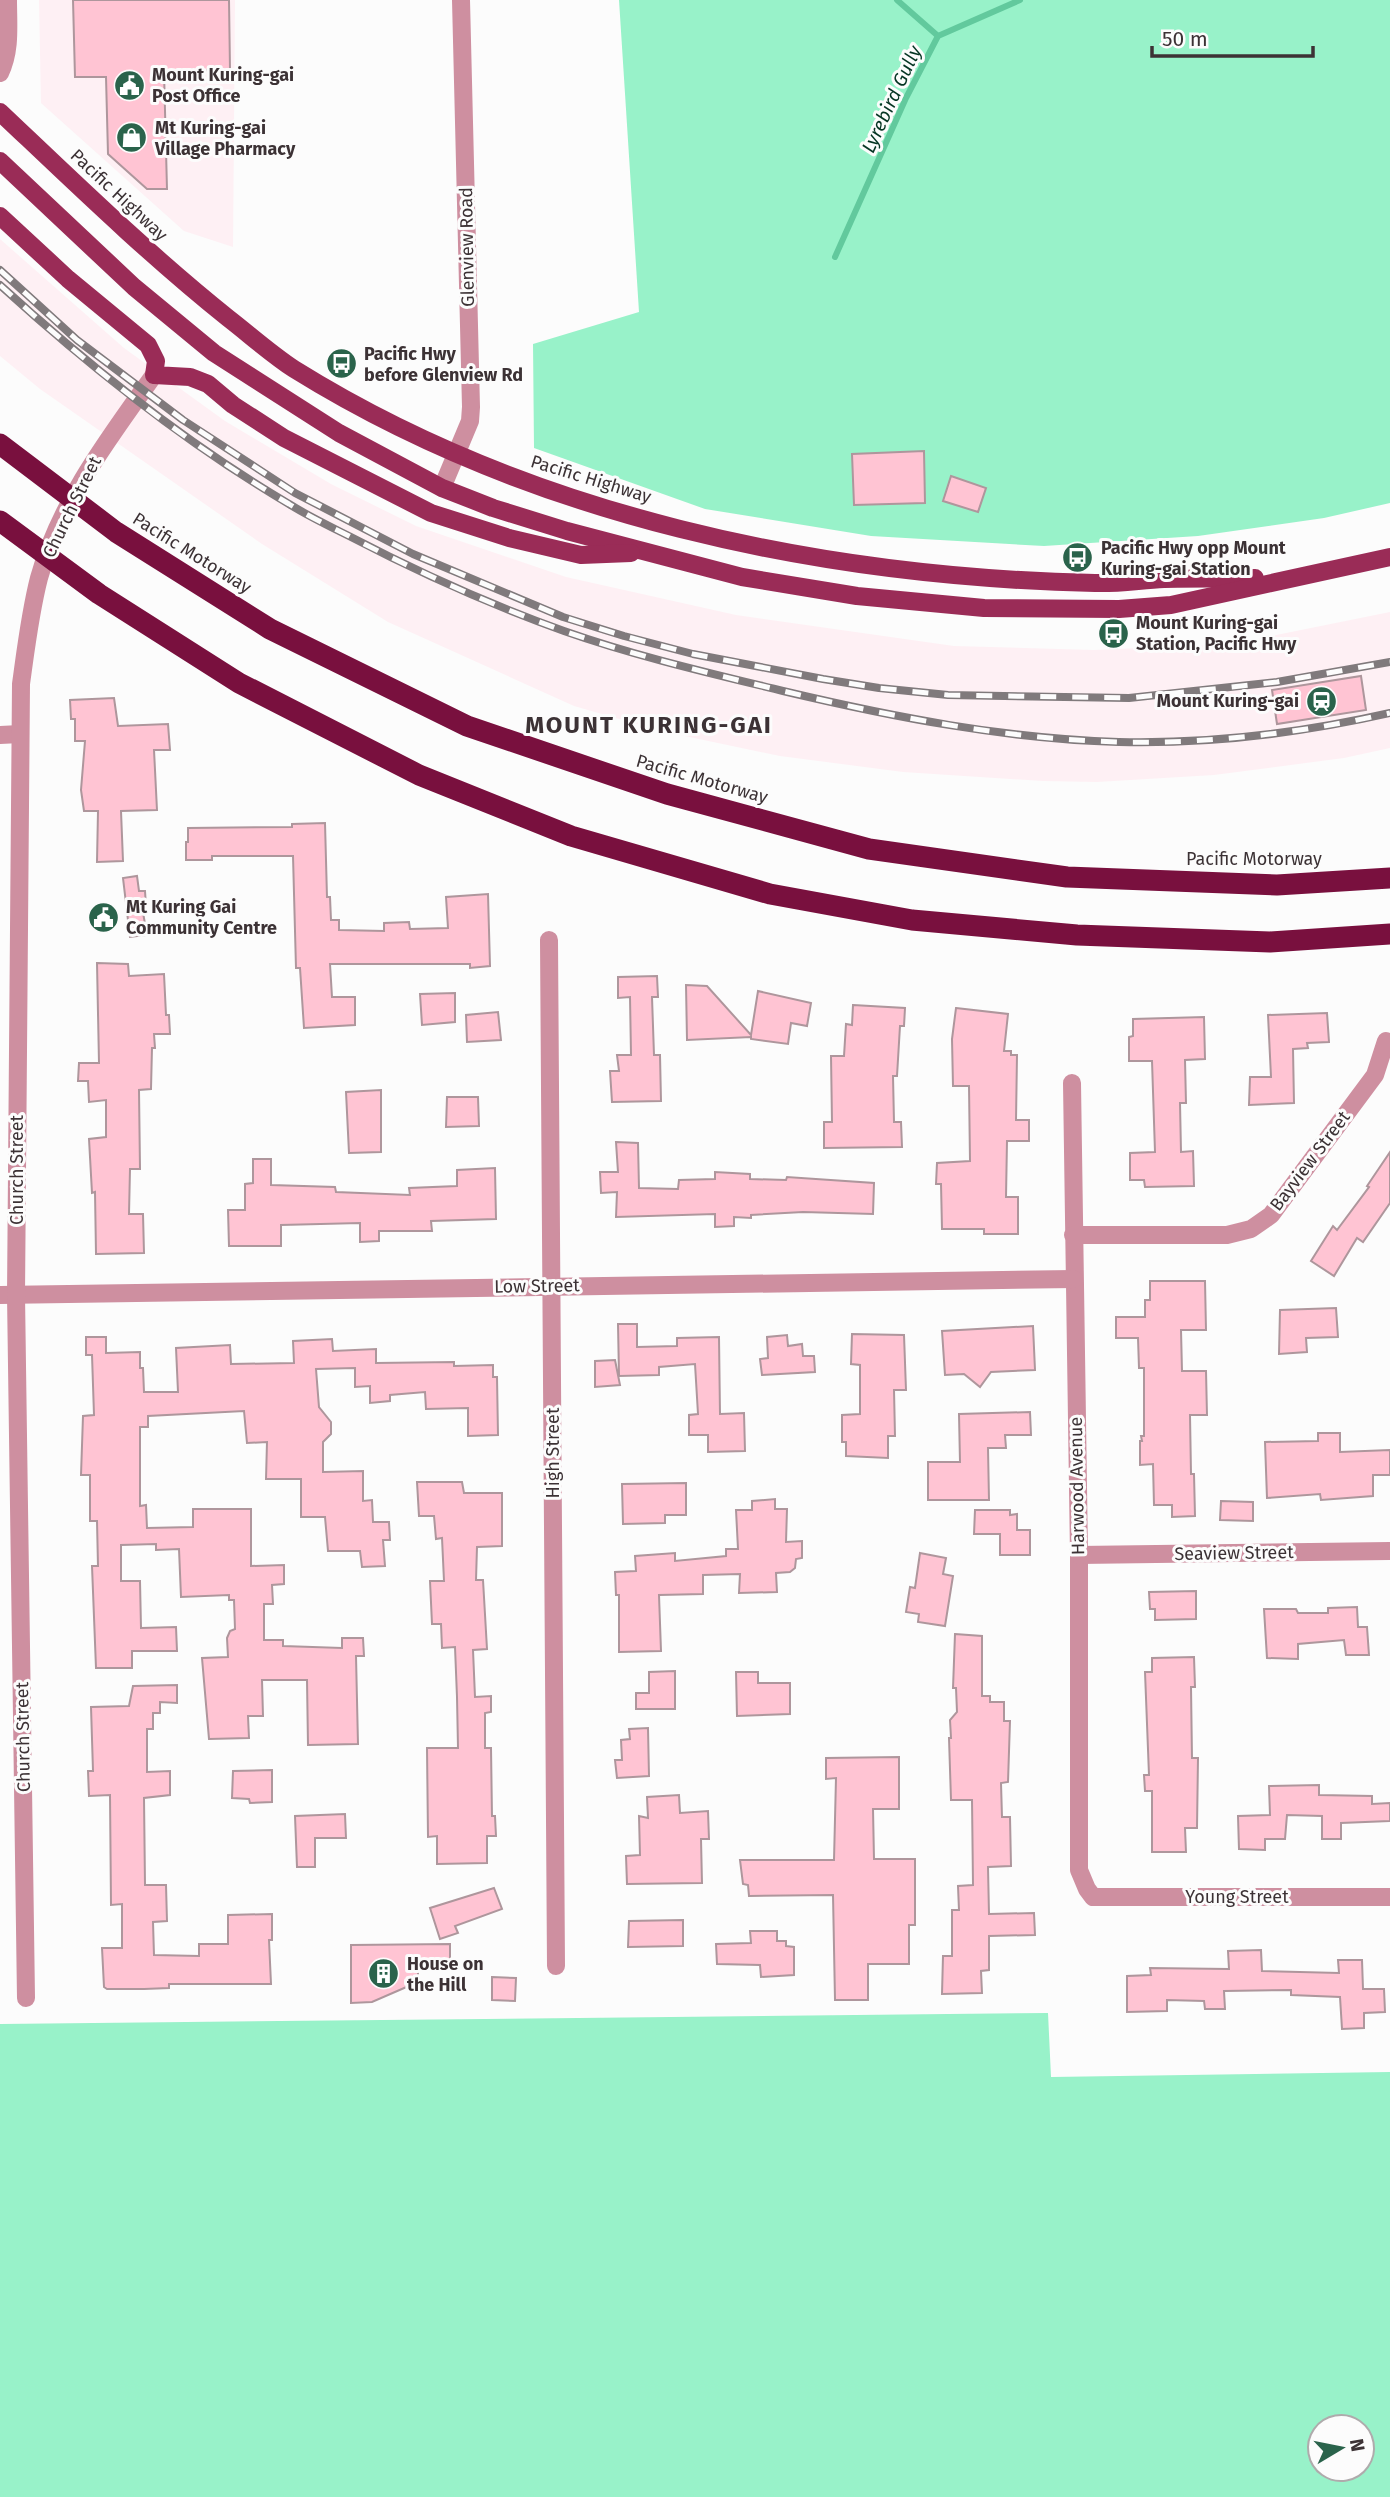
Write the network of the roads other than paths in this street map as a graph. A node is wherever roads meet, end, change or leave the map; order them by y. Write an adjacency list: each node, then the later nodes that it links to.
1 (8, 0): 3 (street)
2 (461, 0): 9 (street, Glenview Road)
3 (0, 74)
4 (0, 112): 9 (main road, Pacific Highway)
5 (0, 161): 10 (main road, Pacific Highway)
6 (0, 216): 7 (main road)
7 (154, 375): 11 (main road); 16 (street, Church Street)
8 (0, 444): 18 (highway, Pacific Motorway)
9 (458, 453): 10 (street, Glenview Road); 15 (main road, Pacific Highway)
10 (442, 488): 11 (main road); 13 (main road, Pacific Highway)
11 (416, 506): 13 (main road)
12 (0, 522): 19 (highway)
13 (651, 553): 15 (main road, Pacific Highway)
14 (1390, 556): 15 (main road, Pacific Highway)
15 (1287, 578)
16 (20, 734): 17 (street); 26 (street, Church Street)
17 (0, 735)
18 (1390, 878)
19 (1390, 934)
20 (549, 940): 25 (street, High Street)
21 (1386, 1041): 23 (street, Bayview Street)
22 (1072, 1083): 23 (street, Harwood Avenue)
23 (1073, 1235): 24 (street, Harwood Avenue)
24 (1074, 1279): 25 (street, Low Street); 28 (street, Harwood Avenue)
25 (552, 1286): 26 (street, Low Street); 31 (street, High Street)
26 (8, 1295): 32 (street, Church Street)
27 (1390, 1551): 28 (street, Seaview Street)
28 (1079, 1555): 29 (street, Harwood Avenue)
29 (1087, 1889): 30 (street, Young Street)
30 (1390, 1897)
31 (556, 1966)
32 (26, 1998)

